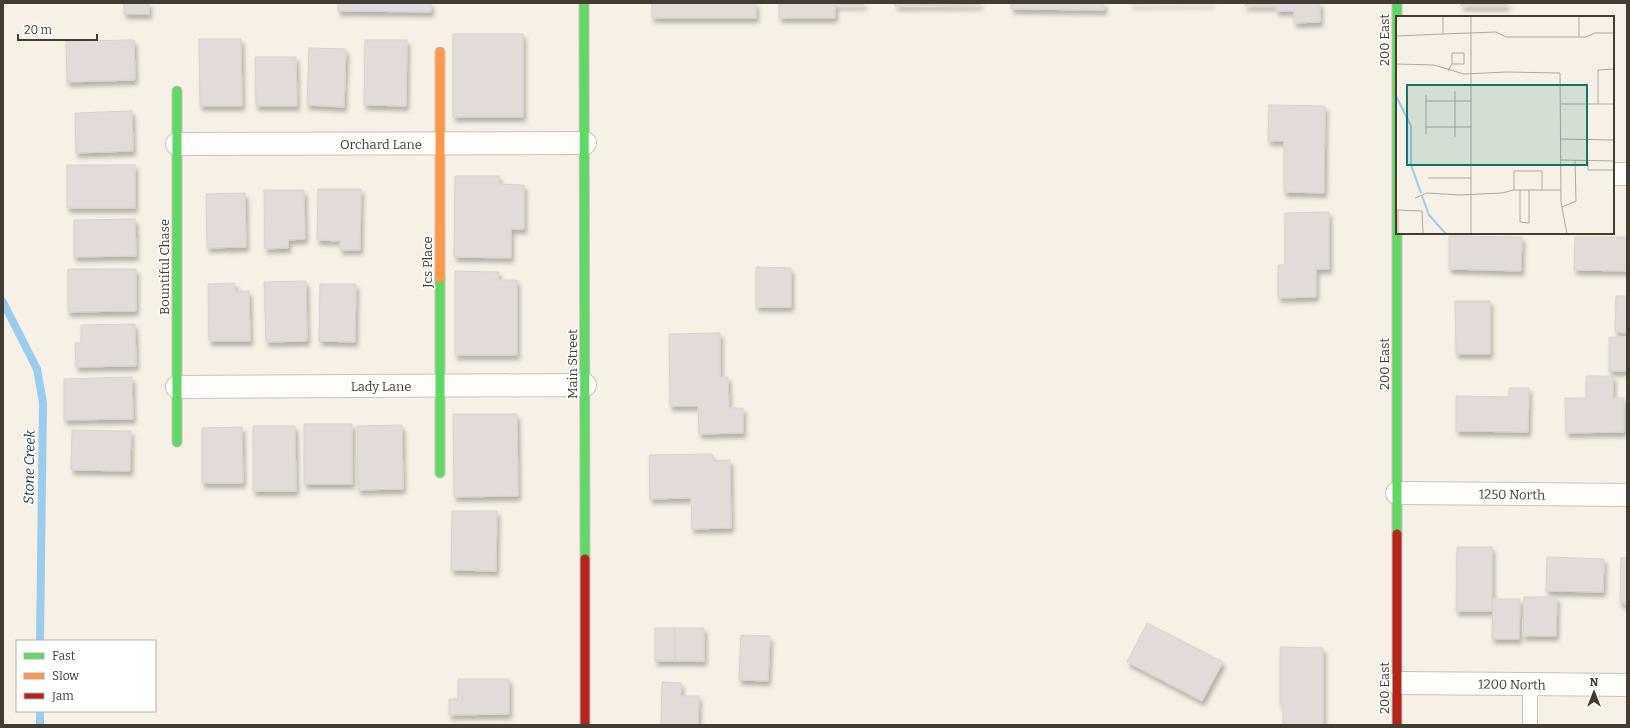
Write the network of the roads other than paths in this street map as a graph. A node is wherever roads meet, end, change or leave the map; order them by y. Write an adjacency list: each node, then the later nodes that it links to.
1 (584, 3): 6 (street, Main Street)
2 (1396, 3): 3 (street, 200 East)
3 (1396, 16)
4 (440, 52): 8 (street, Jcs Place)
5 (177, 91): 7 (street, Bountiful Chase)
6 (585, 143): 8 (street, Orchard Lane); 12 (street, Main Street)
7 (177, 144): 8 (street, Orchard Lane); 14 (street, Bountiful Chase)
8 (440, 144): 13 (street, Jcs Place)
9 (1614, 174): 10 (street)
10 (1627, 174)
11 (1397, 234): 17 (street, 200 East)
12 (585, 385): 13 (street, Lady Lane); 22 (street, Main Street)
13 (440, 386): 14 (street, Lady Lane); 16 (street, Jcs Place)
14 (177, 387): 15 (street, Bountiful Chase)
15 (177, 442)
16 (440, 473)
17 (1397, 493): 18 (street, 1250 North); 19 (street, 200 East)
18 (1627, 495)
19 (1397, 683): 20 (street, 1200 North); 23 (street, 200 East)
20 (1530, 684): 21 (street, 1200 North); 24 (lane)
21 (1627, 685)
22 (585, 725)
23 (1397, 725)
24 (1530, 725)

